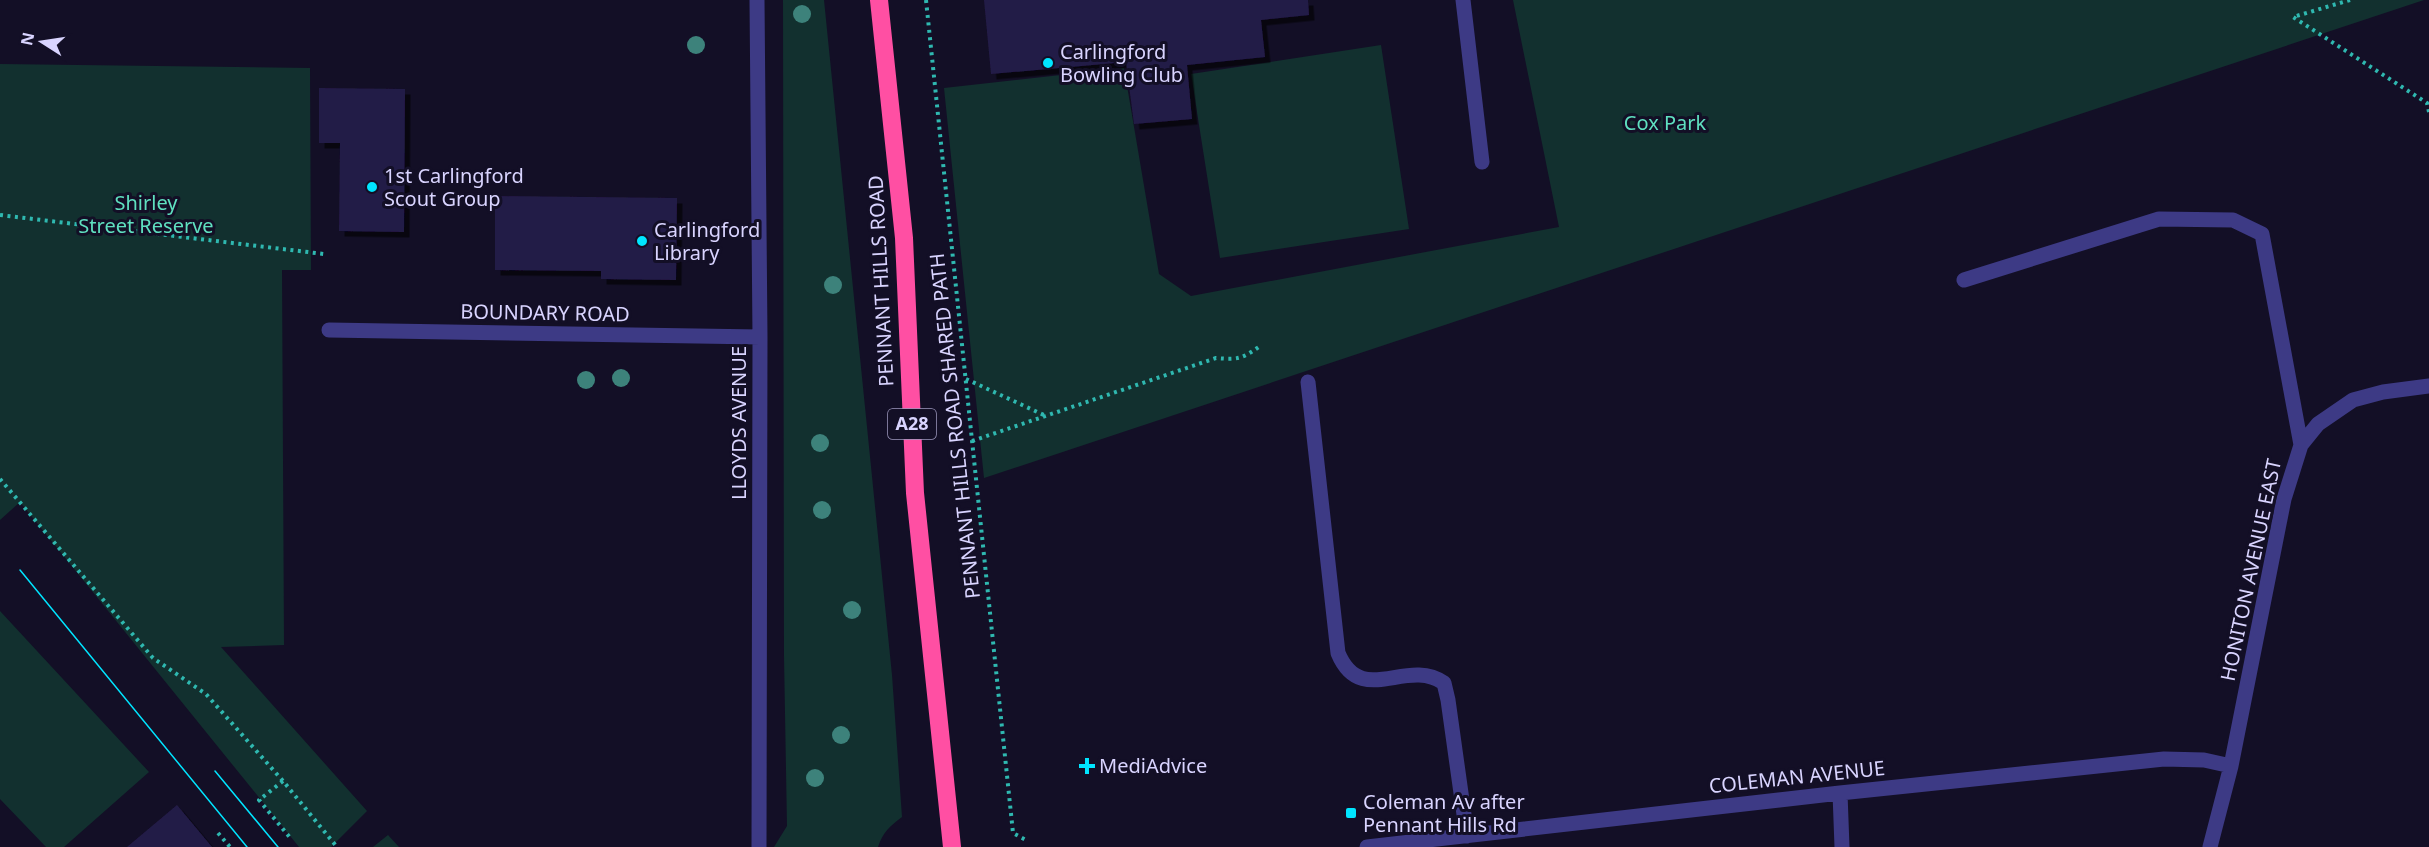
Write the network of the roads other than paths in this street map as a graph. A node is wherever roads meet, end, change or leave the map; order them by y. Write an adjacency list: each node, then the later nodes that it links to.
1 (757, 0): 7 (street, LLOYDS AVENUE)
2 (879, 0): 15 (highway, PENNANT HILLS ROAD / A28)
3 (1463, 0): 4 (street)
4 (1482, 162)
5 (1964, 280): 10 (street)
6 (329, 330): 7 (street, BOUNDARY ROAD)
7 (760, 337): 14 (street, LLOYDS AVENUE)
8 (1308, 382): 13 (street)
9 (2429, 386): 10 (street, HONITON AVENUE EAST)
10 (2301, 446): 11 (street, HONITON AVENUE EAST)
11 (2231, 766): 12 (street, COLEMAN AVENUE); 18 (street, HONITON AVENUE EAST)
12 (1840, 793): 13 (street, COLEMAN AVENUE); 17 (street)
13 (1467, 836): 16 (street, COLEMAN AVENUE)
14 (759, 847)
15 (952, 847)
16 (1367, 847)
17 (1842, 847)
18 (2210, 847)

